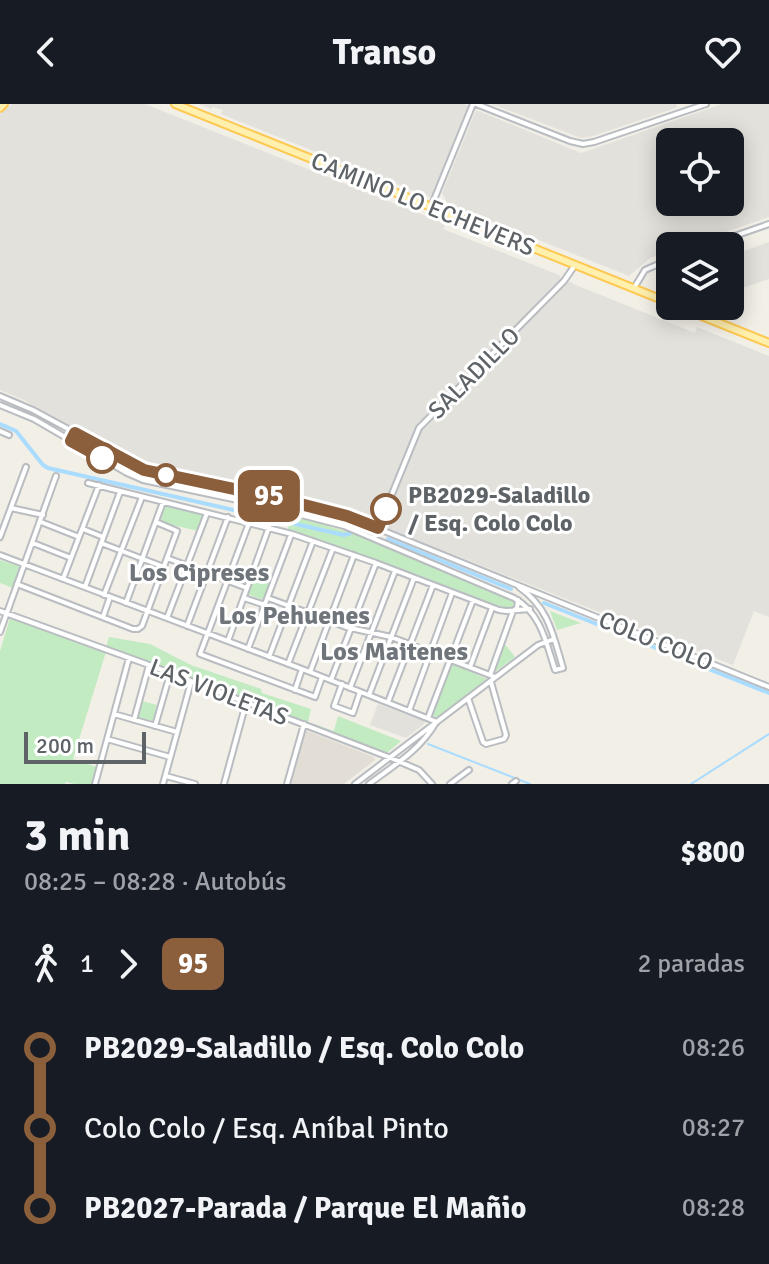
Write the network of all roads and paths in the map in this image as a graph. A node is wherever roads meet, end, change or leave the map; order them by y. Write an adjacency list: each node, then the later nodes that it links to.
1 (175, 104): 4 (main road, CAMINO LO ECHEVERS)
2 (474, 104): 3 (street); 4 (street)
3 (706, 104)
4 (431, 207): 7 (main road, CAMINO LO ECHEVERS)
5 (769, 224): 6 (street)
6 (744, 233)
7 (575, 265): 9 (main road, CAMINO LO ECHEVERS); 40 (street, SALADILLO)
8 (656, 265): 9 (street)
9 (633, 289): 10 (main road, CAMINO LO ECHEVERS)
10 (656, 298)
11 (712, 320): 12 (main road)
12 (769, 343)
13 (0, 396): 16 (street, COLO COLO)
14 (0, 405): 19 (street, COLO COLO)
15 (0, 431): 17 (street)
16 (75, 433): 18 (street, COLO COLO); 19 (street)
17 (9, 435)
18 (82, 437): 20 (street); 26 (street, COLO COLO)
19 (71, 441): 20 (street, COLO COLO)
20 (78, 444): 30 (street, COLO COLO)
21 (26, 467): 31 (street)
22 (56, 476): 34 (street)
23 (88, 483): 24 (street)
24 (99, 485): 25 (street); 41 (street)
25 (120, 492): 27 (street); 45 (street)
26 (270, 496): 28 (street, COLO COLO); 30 (street)
27 (142, 497): 29 (street); 51 (street)
28 (278, 498): 32 (street); 40 (street, COLO COLO)
29 (163, 502): 33 (street); 37 (street)
30 (268, 506): 32 (street, COLO COLO)
31 (11, 508): 34 (street); 43 (street)
32 (275, 508): 46 (street, COLO COLO)
33 (207, 513): 35 (street); 59 (street)
34 (43, 515): 36 (street)
35 (228, 517): 38 (street); 62 (street)
36 (40, 522): 44 (street); 48 (street)
37 (156, 522): 55 (street); 56 (street)
38 (249, 523): 39 (street); 65 (street)
39 (269, 527): 42 (street); 70 (street)
40 (378, 528): 46 (street, SALADILLO); 66 (street, COLO COLO)
41 (82, 529): 44 (street); 45 (street)
42 (292, 534): 47 (street); 75 (street)
43 (0, 537)
44 (79, 537): 54 (street)
45 (103, 537): 49 (street)
46 (374, 538): 77 (street, COLO COLO)
47 (313, 541): 50 (street); 81 (street)
48 (33, 543): 54 (street); 58 (street)
49 (101, 543): 51 (street); 69 (street)
50 (333, 548): 53 (street); 87 (street)
51 (121, 551): 56 (street); 73 (street)
52 (0, 555): 58 (street)
53 (354, 555): 57 (street); 90 (street)
54 (71, 558): 64 (street)
55 (167, 558): 59 (street); 60 (street)
56 (142, 559): 60 (street); 78 (street)
57 (376, 563): 61 (street); 92 (street)
58 (24, 565): 64 (street); 67 (street)
59 (187, 566): 62 (street); 89 (street)
60 (164, 567): 84 (street)
61 (395, 571): 63 (street); 94 (street)
62 (207, 573): 65 (street); 91 (street)
63 (414, 578): 68 (street); 96 (street)
64 (63, 579): 69 (street)
65 (227, 581): 70 (street); 95 (street)
66 (513, 583): 72 (street, COLO COLO); 79 (street, COLO COLO)
67 (17, 584): 86 (street); 88 (street)
68 (433, 585): 71 (street); 100 (street)
69 (84, 587): 73 (street)
70 (247, 588): 74 (street)
71 (452, 592): 76 (street); 102 (street)
72 (544, 595): 79 (street); 117 (street, COLO COLO)
73 (107, 596): 78 (street); 88 (street)
74 (244, 597): 80 (street); 98 (street)
75 (268, 598): 80 (street); 81 (street)
76 (473, 600): 82 (street); 105 (street)
77 (518, 600): 83 (street, COLO COLO); 85 (street)
78 (126, 603): 84 (street)
79 (539, 604): 97 (street, COLO COLO)
80 (265, 605): 101 (street)
81 (288, 605): 87 (street); 103 (street)
82 (492, 608): 85 (street); 108 (street)
83 (530, 609): 85 (street); 99 (street, COLO COLO)
84 (147, 611): 88 (street); 89 (street)
85 (513, 611): 113 (street)
86 (3, 612): 93 (street); 104 (street, LAS VIOLETAS)
87 (308, 613): 90 (street); 106 (street)
88 (103, 617)
89 (167, 618): 91 (street)
90 (329, 621): 92 (street); 110 (street)
91 (187, 626): 95 (street)
92 (350, 628): 94 (street); 114 (street)
93 (0, 632)
94 (371, 632): 96 (street); 118 (street)
95 (207, 633): 98 (street); 119 (street)
96 (391, 637): 100 (street); 121 (street)
97 (554, 639): 99 (street); 99 (street, COLO COLO)
98 (228, 641): 101 (street)
99 (546, 641): 113 (street)
100 (411, 644): 102 (street); 123 (street)
101 (248, 649): 103 (street)
102 (431, 652): 105 (street); 125 (street)
103 (269, 657): 106 (street)
104 (129, 658): 107 (street, LAS VIOLETAS); 126 (street)
105 (450, 659): 108 (street); 127 (street)
106 (288, 664): 109 (street)
107 (149, 665): 111 (street, LAS VIOLETAS); 128 (street)
108 (470, 667): 113 (street)
109 (302, 669): 110 (street); 119 (street)
110 (310, 672): 112 (street)
111 (170, 674): 115 (street, LAS VIOLETAS); 131 (street)
112 (322, 677): 114 (street); 119 (street)
113 (490, 677): 122 (street); 122 (street)
114 (331, 680): 116 (street)
115 (191, 682): 124 (street, LAS VIOLETAS); 132 (street)
116 (342, 684): 118 (street); 120 (street)
117 (769, 687)
118 (350, 688): 120 (street)
119 (295, 690)
120 (360, 692): 121 (street)
121 (369, 695): 123 (street)
122 (468, 698): 129 (street)
123 (388, 702): 125 (street)
124 (246, 703): 130 (street, LAS VIOLETAS); 144 (street)
125 (409, 711): 127 (street)
126 (114, 714): 128 (street); 133 (street)
127 (428, 718): 129 (street)
128 (134, 720): 131 (street)
129 (437, 722): 135 (street); 136 (street)
130 (304, 724): 135 (street, LAS VIOLETAS); 145 (street)
131 (155, 726): 132 (street)
132 (177, 732): 134 (street)
133 (107, 739): 134 (street); 141 (street)
134 (170, 757): 138 (street)
135 (391, 758): 136 (street, LAS VIOLETAS); 146 (street)
136 (399, 762): 139 (street); 140 (street, LAS VIOLETAS)
137 (469, 770): 150 (street)
138 (165, 776): 142 (street); 143 (street)
139 (378, 777): 147 (street); 148 (street)
140 (430, 782): 149 (street)
141 (95, 784)
142 (163, 784)
143 (195, 784)
144 (224, 784)
145 (287, 784)
146 (355, 784)
147 (369, 784)
148 (383, 784)
149 (423, 784)
150 (450, 784)

